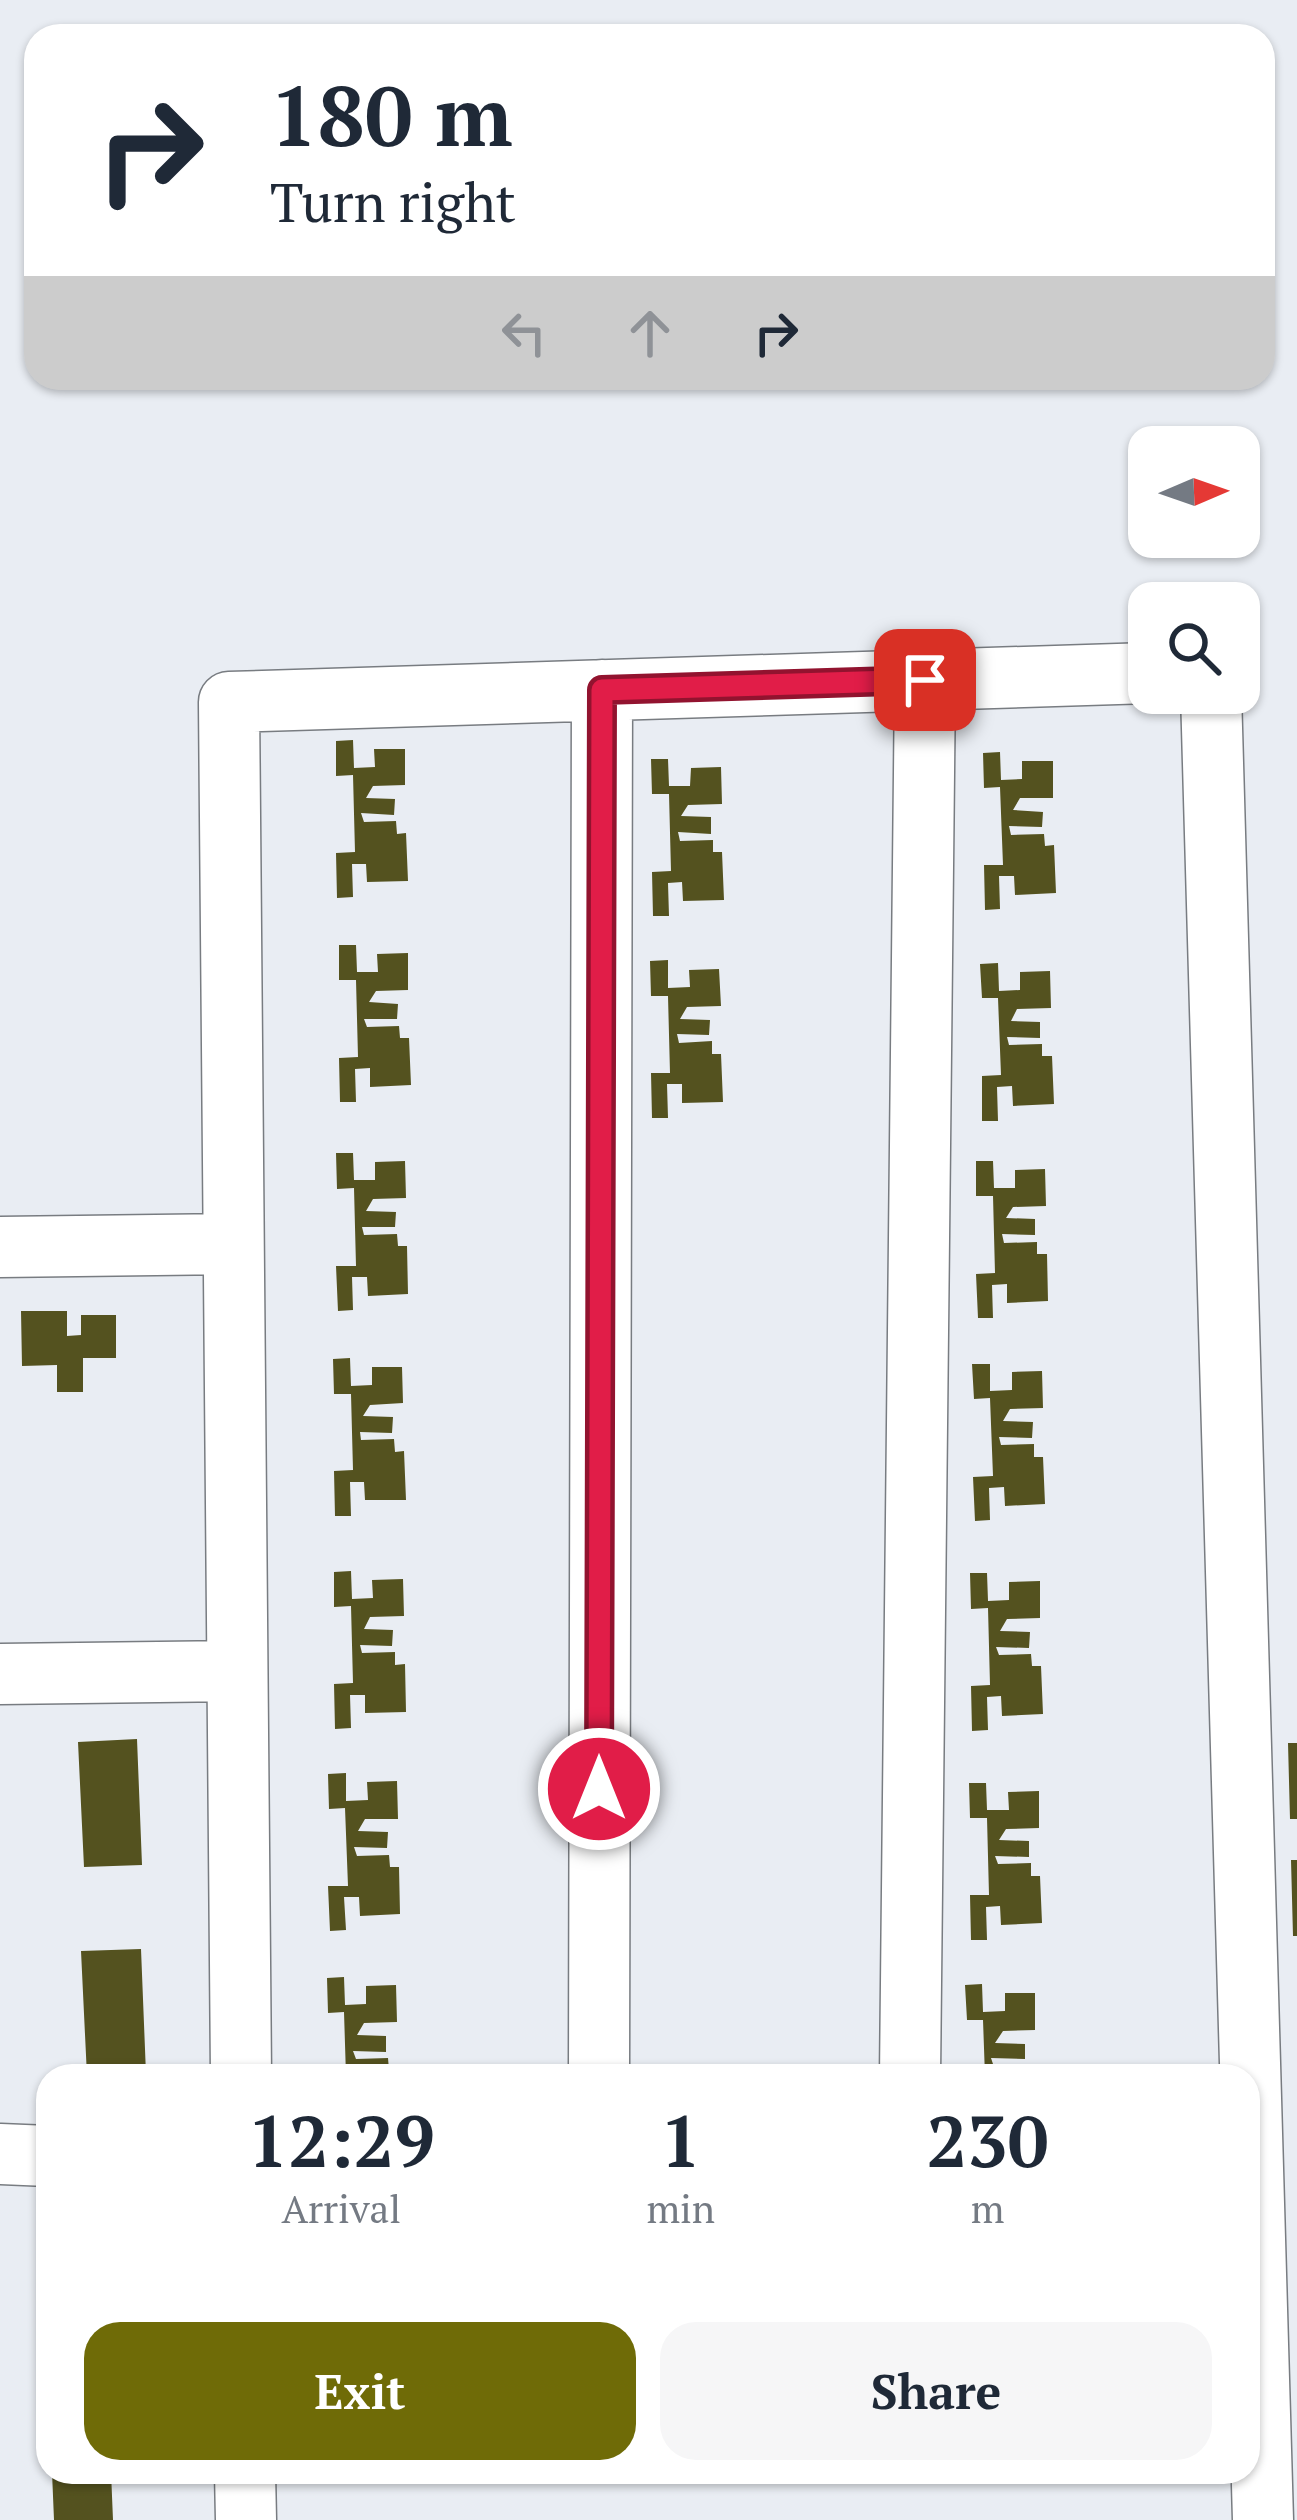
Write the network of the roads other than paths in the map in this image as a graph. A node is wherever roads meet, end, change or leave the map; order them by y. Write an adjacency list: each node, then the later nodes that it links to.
1 (1128, 674): 2 (street)
2 (925, 680): 3 (street); 11 (street)
3 (602, 690): 5 (street); 10 (street)
4 (1212, 714): 12 (street)
5 (233, 1244): 6 (street); 7 (street)
6 (0, 1247)
7 (238, 1671): 8 (street); 9 (street)
8 (0, 1674)
9 (242, 2064)
10 (599, 2064)
11 (910, 2064)
12 (1247, 2064)
13 (0, 2155): 14 (street)
14 (36, 2156)
15 (1260, 2448): 18 (street)
16 (245, 2484): 17 (street)
17 (246, 2520)
18 (1263, 2520)

